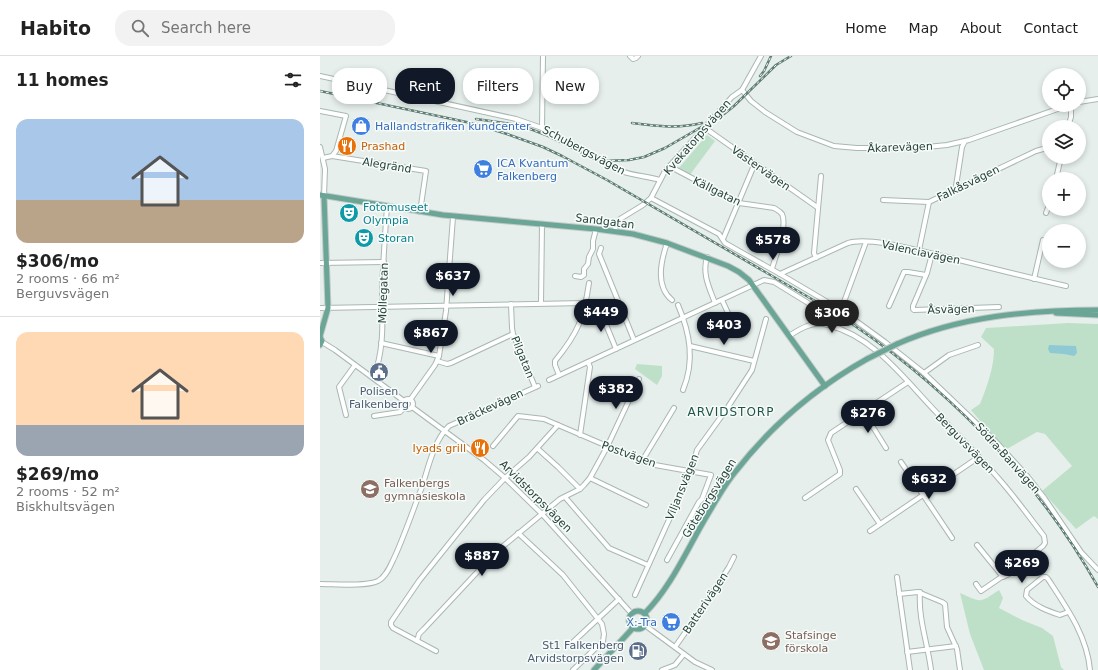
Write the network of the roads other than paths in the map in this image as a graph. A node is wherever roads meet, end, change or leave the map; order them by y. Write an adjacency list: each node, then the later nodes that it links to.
1 (543, 56): 11 (street)
2 (630, 56): 3 (street)
3 (638, 56)
4 (760, 56): 6 (street, Kvekatorpsvägen)
5 (320, 76): 11 (street, Schubergsvägen)
6 (742, 90): 12 (street, Kvekatorpsvägen); 13 (street, Åkarevägen)
7 (1098, 99): 8 (street)
8 (1086, 101)
9 (320, 111): 16 (street)
10 (1050, 112): 13 (street, Åkarevägen)
11 (542, 128): 21 (street, Schubergsvägen)
12 (705, 128): 18 (street, Västervägen); 19 (street, Kvekatorpsvägen)
13 (965, 141): 22 (street)
14 (320, 147): 17 (street)
15 (1042, 149): 22 (street, Falkåsvägen)
16 (332, 156): 17 (street); 30 (street, Alegränd)
17 (323, 158): 23 (street)
18 (755, 163): 27 (street); 29 (street, Västervägen)
19 (669, 166): 21 (street, Kvekatorpsvägen); 27 (street, Källgatan)
20 (821, 176): 29 (street)
21 (660, 180): 24 (street, Kvekatorpsvägen)
22 (957, 188): 26 (street, Falkåsvägen)
23 (322, 196): 28 (main road, Sandgatan); 45 (main road)
24 (651, 198): 34 (street, Kvekatorpsvägen); 35 (street, Södra Banvägen)
25 (883, 200): 26 (street, Falkåsvägen)
26 (928, 202): 40 (street)
27 (739, 203): 35 (street); 46 (street, Källgatan)
28 (387, 206): 30 (main road, Sandgatan); 44 (street, Möllegatan)
29 (817, 207): 43 (street)
30 (420, 212): 31 (main road, Sandgatan)
31 (453, 216): 32 (main road, Sandgatan); 62 (street)
32 (542, 224): 33 (main road, Sandgatan); 57 (street)
33 (596, 229): 34 (main road, Sandgatan); 49 (street)
34 (615, 231): 37 (main road, Sandgatan)
35 (723, 239): 46 (street, Södra Banvägen)
36 (866, 242): 40 (street, Valenciavägen); 43 (street, Valenciavägen); 69 (street)
37 (667, 243): 42 (main road, Sandgatan); 54 (street)
38 (1042, 244): 50 (street)
39 (600, 248): 58 (street)
40 (919, 250): 41 (street, Valenciavägen)
41 (932, 254): 48 (street, Åsvägen); 50 (street, Valenciavägen)
42 (707, 257): 52 (main road, Sandgatan); 59 (street)
43 (816, 258): 47 (street, Valenciavägen)
44 (384, 262): 45 (street); 65 (street, Möllegatan)
45 (323, 263): 68 (main road)
46 (772, 269): 47 (street, Södra Banvägen)
47 (780, 274): 69 (street, Södra Banvägen)
48 (926, 275): 64 (street); 66 (street, Åsvägen)
49 (576, 276)
50 (1034, 279): 53 (street, Valenciavägen)
51 (589, 283): 56 (street)
52 (753, 285): 55 (street); 63 (street); 77 (main road, Sandgatan)
53 (1066, 286)
54 (672, 300)
55 (722, 300): 59 (street); 75 (street)
56 (586, 302): 57 (street); 90 (street)
57 (541, 303): 60 (street)
58 (619, 303): 79 (street); 83 (street)
59 (715, 303): 73 (street)
60 (511, 304): 62 (street); 76 (street, Pilgatan)
61 (678, 305): 73 (street)
62 (447, 306): 65 (street); 84 (street)
63 (813, 306)
64 (889, 306)
65 (383, 307): 68 (street); 80 (street, Möllegatan)
66 (1000, 307)
67 (320, 308): 68 (street)
68 (328, 308): 78 (main road)
69 (841, 310): 89 (street, Södra Banvägen)
70 (1098, 310): 71 (main road, Göteborgsvägen)
71 (1046, 312): 72 (main road, Göteborgsvägen); 96 (main road, Göteborgsvägen, bridge)
72 (1098, 315)
73 (683, 317): 79 (street); 82 (street)
74 (766, 319): 87 (street, Viljansvägen)
75 (730, 330)
76 (513, 334): 85 (street); 95 (street, Pilgatan)
77 (789, 336): 94 (street, Berguvsvägen); 96 (main road, Sandgatan)
78 (321, 340): 88 (street)
79 (634, 340): 83 (street)
80 (381, 343): 84 (street); 91 (street, Möllegatan)
81 (978, 345): 89 (street)
82 (690, 346): 87 (street); 97 (street)
83 (616, 349): 86 (street)
84 (439, 356): 85 (street)
85 (437, 361): 98 (street)
86 (588, 362): 90 (street); 108 (street)
87 (754, 362): 116 (street, Viljansvägen)
88 (355, 365): 91 (street); 104 (street)
89 (924, 372): 134 (street, Södra Banvägen)
90 (559, 375): 93 (street)
91 (373, 378): 99 (street)
92 (639, 379): 110 (street)
93 (550, 380)
94 (908, 382): 103 (street); 113 (street, Berguvsvägen)
95 (536, 386): 107 (street, Bräckevägen)
96 (825, 386): 144 (main road, Göteborgsvägen)
97 (683, 390)
98 (410, 400): 99 (street); 100 (street)
99 (404, 402): 101 (street)
100 (412, 407): 101 (street); 107 (street, Arvidstorpsvägen)
101 (404, 408): 105 (street)
102 (674, 408): 114 (street)
103 (863, 411): 111 (street); 123 (street)
104 (346, 415)
105 (374, 416)
106 (558, 425): 108 (street, Postvägen); 109 (street, Postvägen); 112 (street)
107 (444, 431): 117 (street, Arvidstorpsvägen); 137 (street)
108 (580, 435): 110 (street, Postvägen)
109 (493, 446)
110 (607, 447): 114 (street, Postvägen); 118 (street)
111 (886, 448)
112 (538, 449): 117 (street); 119 (street)
113 (979, 457): 121 (street); 136 (street, Berguvsvägen)
114 (642, 461): 116 (street, Postvägen)
115 (901, 462): 121 (street)
116 (691, 471): 132 (street, Postvägen); 133 (street, Viljansvägen)
117 (505, 478): 125 (street, Arvidstorpsvägen); 149 (street)
118 (590, 478): 119 (street); 124 (street)
119 (580, 489): 122 (street)
120 (856, 489): 126 (street)
121 (923, 495): 126 (street); 129 (street)
122 (565, 497): 125 (street); 133 (street)
123 (804, 498)
124 (646, 505)
125 (542, 514): 128 (street); 142 (street, Arvidstorpsvägen)
126 (880, 524): 127 (street)
127 (870, 530)
128 (518, 533): 146 (street); 149 (street)
129 (952, 538)
130 (977, 544): 136 (street)
131 (734, 557): 152 (street, Batterivägen)
132 (667, 560)
133 (648, 565): 141 (street, Viljansvägen)
134 (1098, 570)
135 (897, 576): 140 (street)
136 (1003, 576): 138 (street)
137 (320, 584)
138 (976, 584)
139 (920, 592): 140 (street); 151 (street); 153 (street)
140 (899, 594): 155 (street)
141 (635, 595)
142 (619, 599): 145 (street, Arvidstorpsvägen); 146 (street)
143 (1068, 612): 143 (street); 164 (street)
144 (645, 613): 145 (main road); 147 (main road)
145 (632, 614): 148 (main road)
146 (599, 619): 150 (street); 157 (street)
147 (646, 626): 148 (main road); 152 (street)
148 (633, 628): 158 (main road)
149 (417, 641): 154 (street)
150 (571, 644)
151 (956, 646): 153 (street); 163 (street)
152 (675, 647): 156 (street)
153 (928, 650): 155 (street); 162 (street)
154 (436, 651)
155 (907, 652): 161 (street)
156 (684, 654): 159 (street); 160 (street)
157 (573, 670)
158 (594, 670)
159 (662, 670)
160 (712, 670)
161 (910, 670)
162 (931, 670)
163 (960, 670)
164 (1090, 670)

